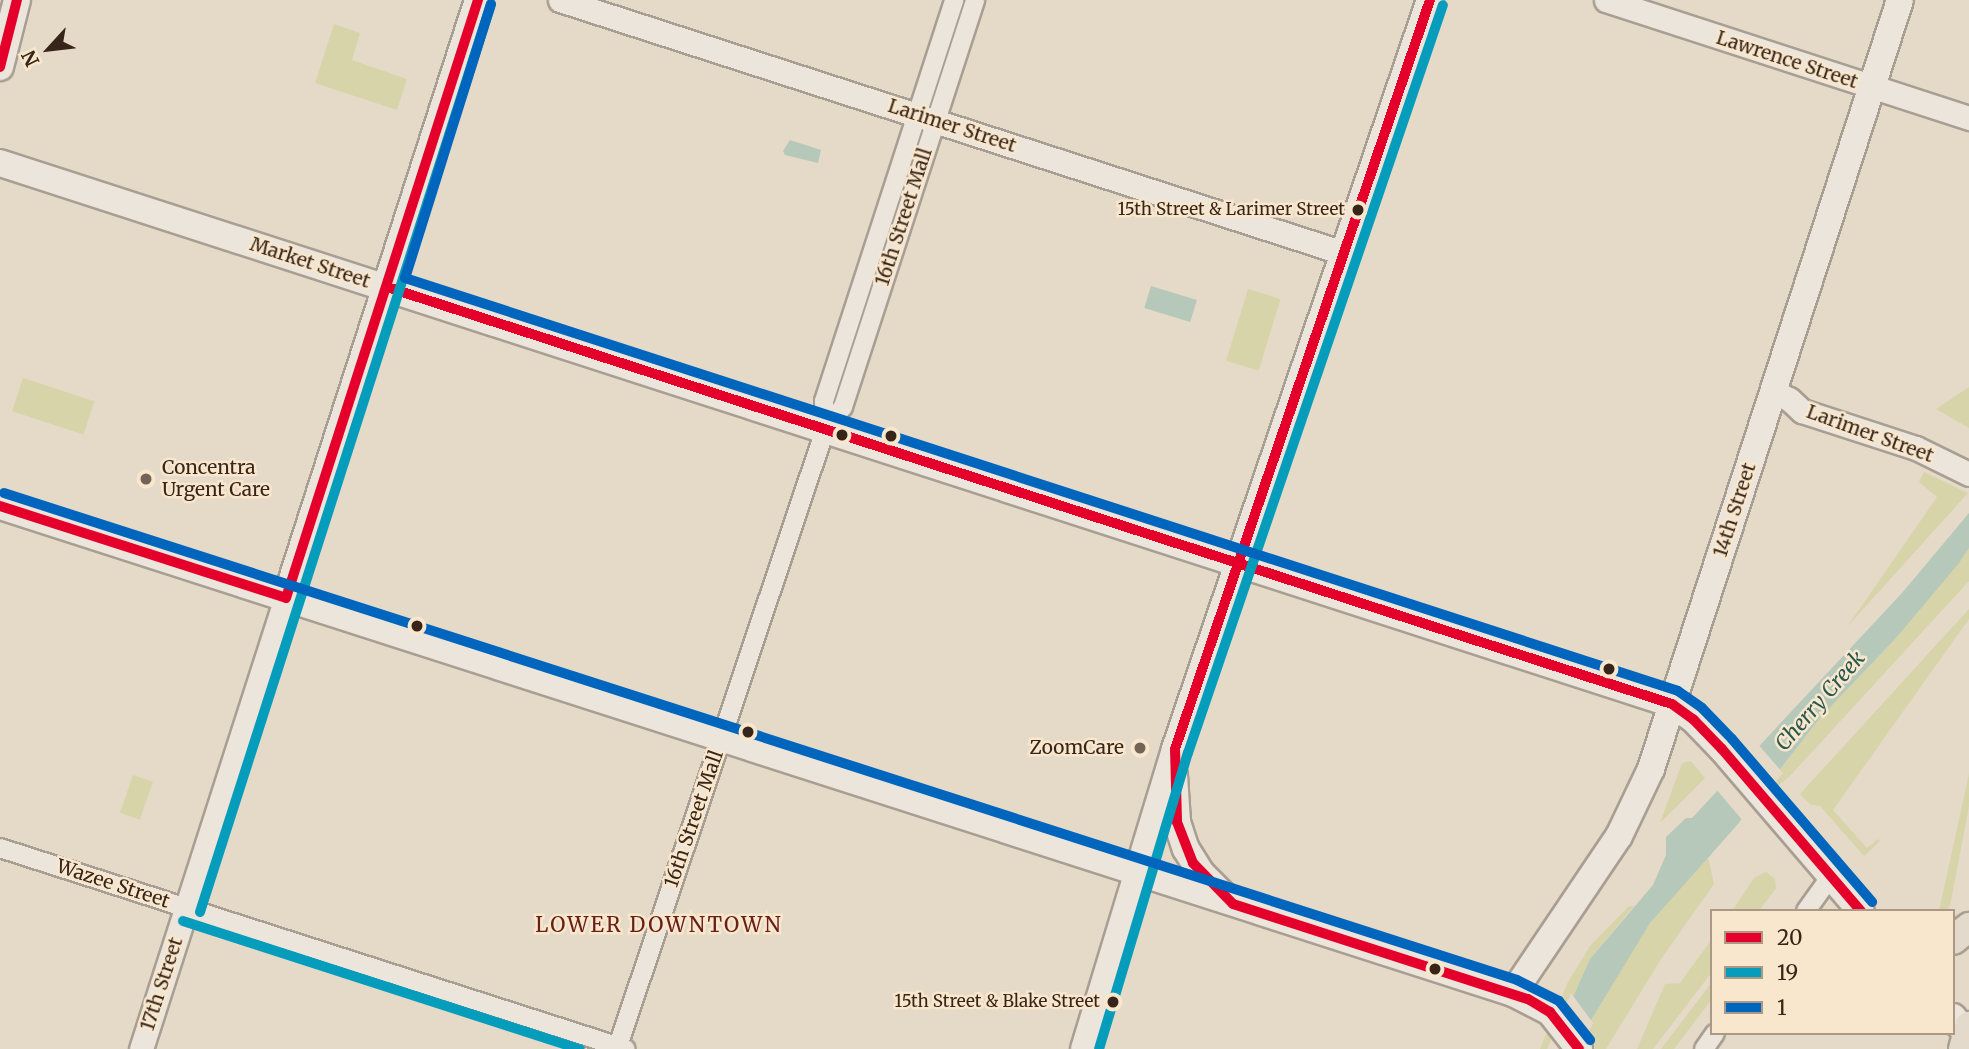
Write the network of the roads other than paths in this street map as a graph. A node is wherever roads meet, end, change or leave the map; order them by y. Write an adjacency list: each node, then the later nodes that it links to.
1 (17, 0): 9 (main road)
2 (478, 0): 15 (main road, 17th Street)
3 (560, 0): 11 (street, Larimer Street)
4 (954, 0): 11 (street, 16th Street Mall)
5 (975, 0): 11 (street, 16th Street Mall)
6 (1430, 0): 14 (main road)
7 (1606, 0): 10 (street, Lawrence Street)
8 (1900, 0): 10 (main road, 14th Street)
9 (0, 67)
10 (1871, 88): 12 (street, Lawrence Street); 16 (main road, 14th Street)
11 (926, 118): 14 (street, Larimer Street); 17 (street, 16th Street Mall)
12 (1969, 118)
13 (0, 163): 15 (main road, Market Street)
14 (1344, 253): 20 (main road)
15 (387, 287): 17 (main road, Market Street); 21 (main road, 17th Street)
16 (1773, 391): 18 (street, Larimer Street); 22 (main road, 14th Street)
17 (825, 430): 20 (main road, Market Street); 23 (street, 16th Street Mall)
18 (1965, 472)
19 (0, 506): 21 (main road)
20 (1238, 564): 22 (main road, Market Street); 24 (main road)
21 (286, 598): 23 (main road); 29 (street, 17th Street)
22 (1672, 704): 27 (main road, Market Street); 32 (main road, 14th Street)
23 (721, 738): 26 (main road); 33 (street, 16th Street Mall)
24 (1175, 749): 26 (main road); 28 (main road)
25 (0, 848): 29 (street, Wazee Street)
26 (1138, 873): 28 (main road); 35 (main road)
27 (1831, 876): 30 (street); 31 (main road, Market Street)
28 (1233, 904): 32 (main road)
29 (187, 908): 33 (street, Wazee Street); 34 (street, 17th Street)
30 (1807, 909)
31 (1859, 909)
32 (1513, 993): 36 (main road)
33 (620, 1048)
34 (141, 1049)
35 (1084, 1049)
36 (1579, 1049)

